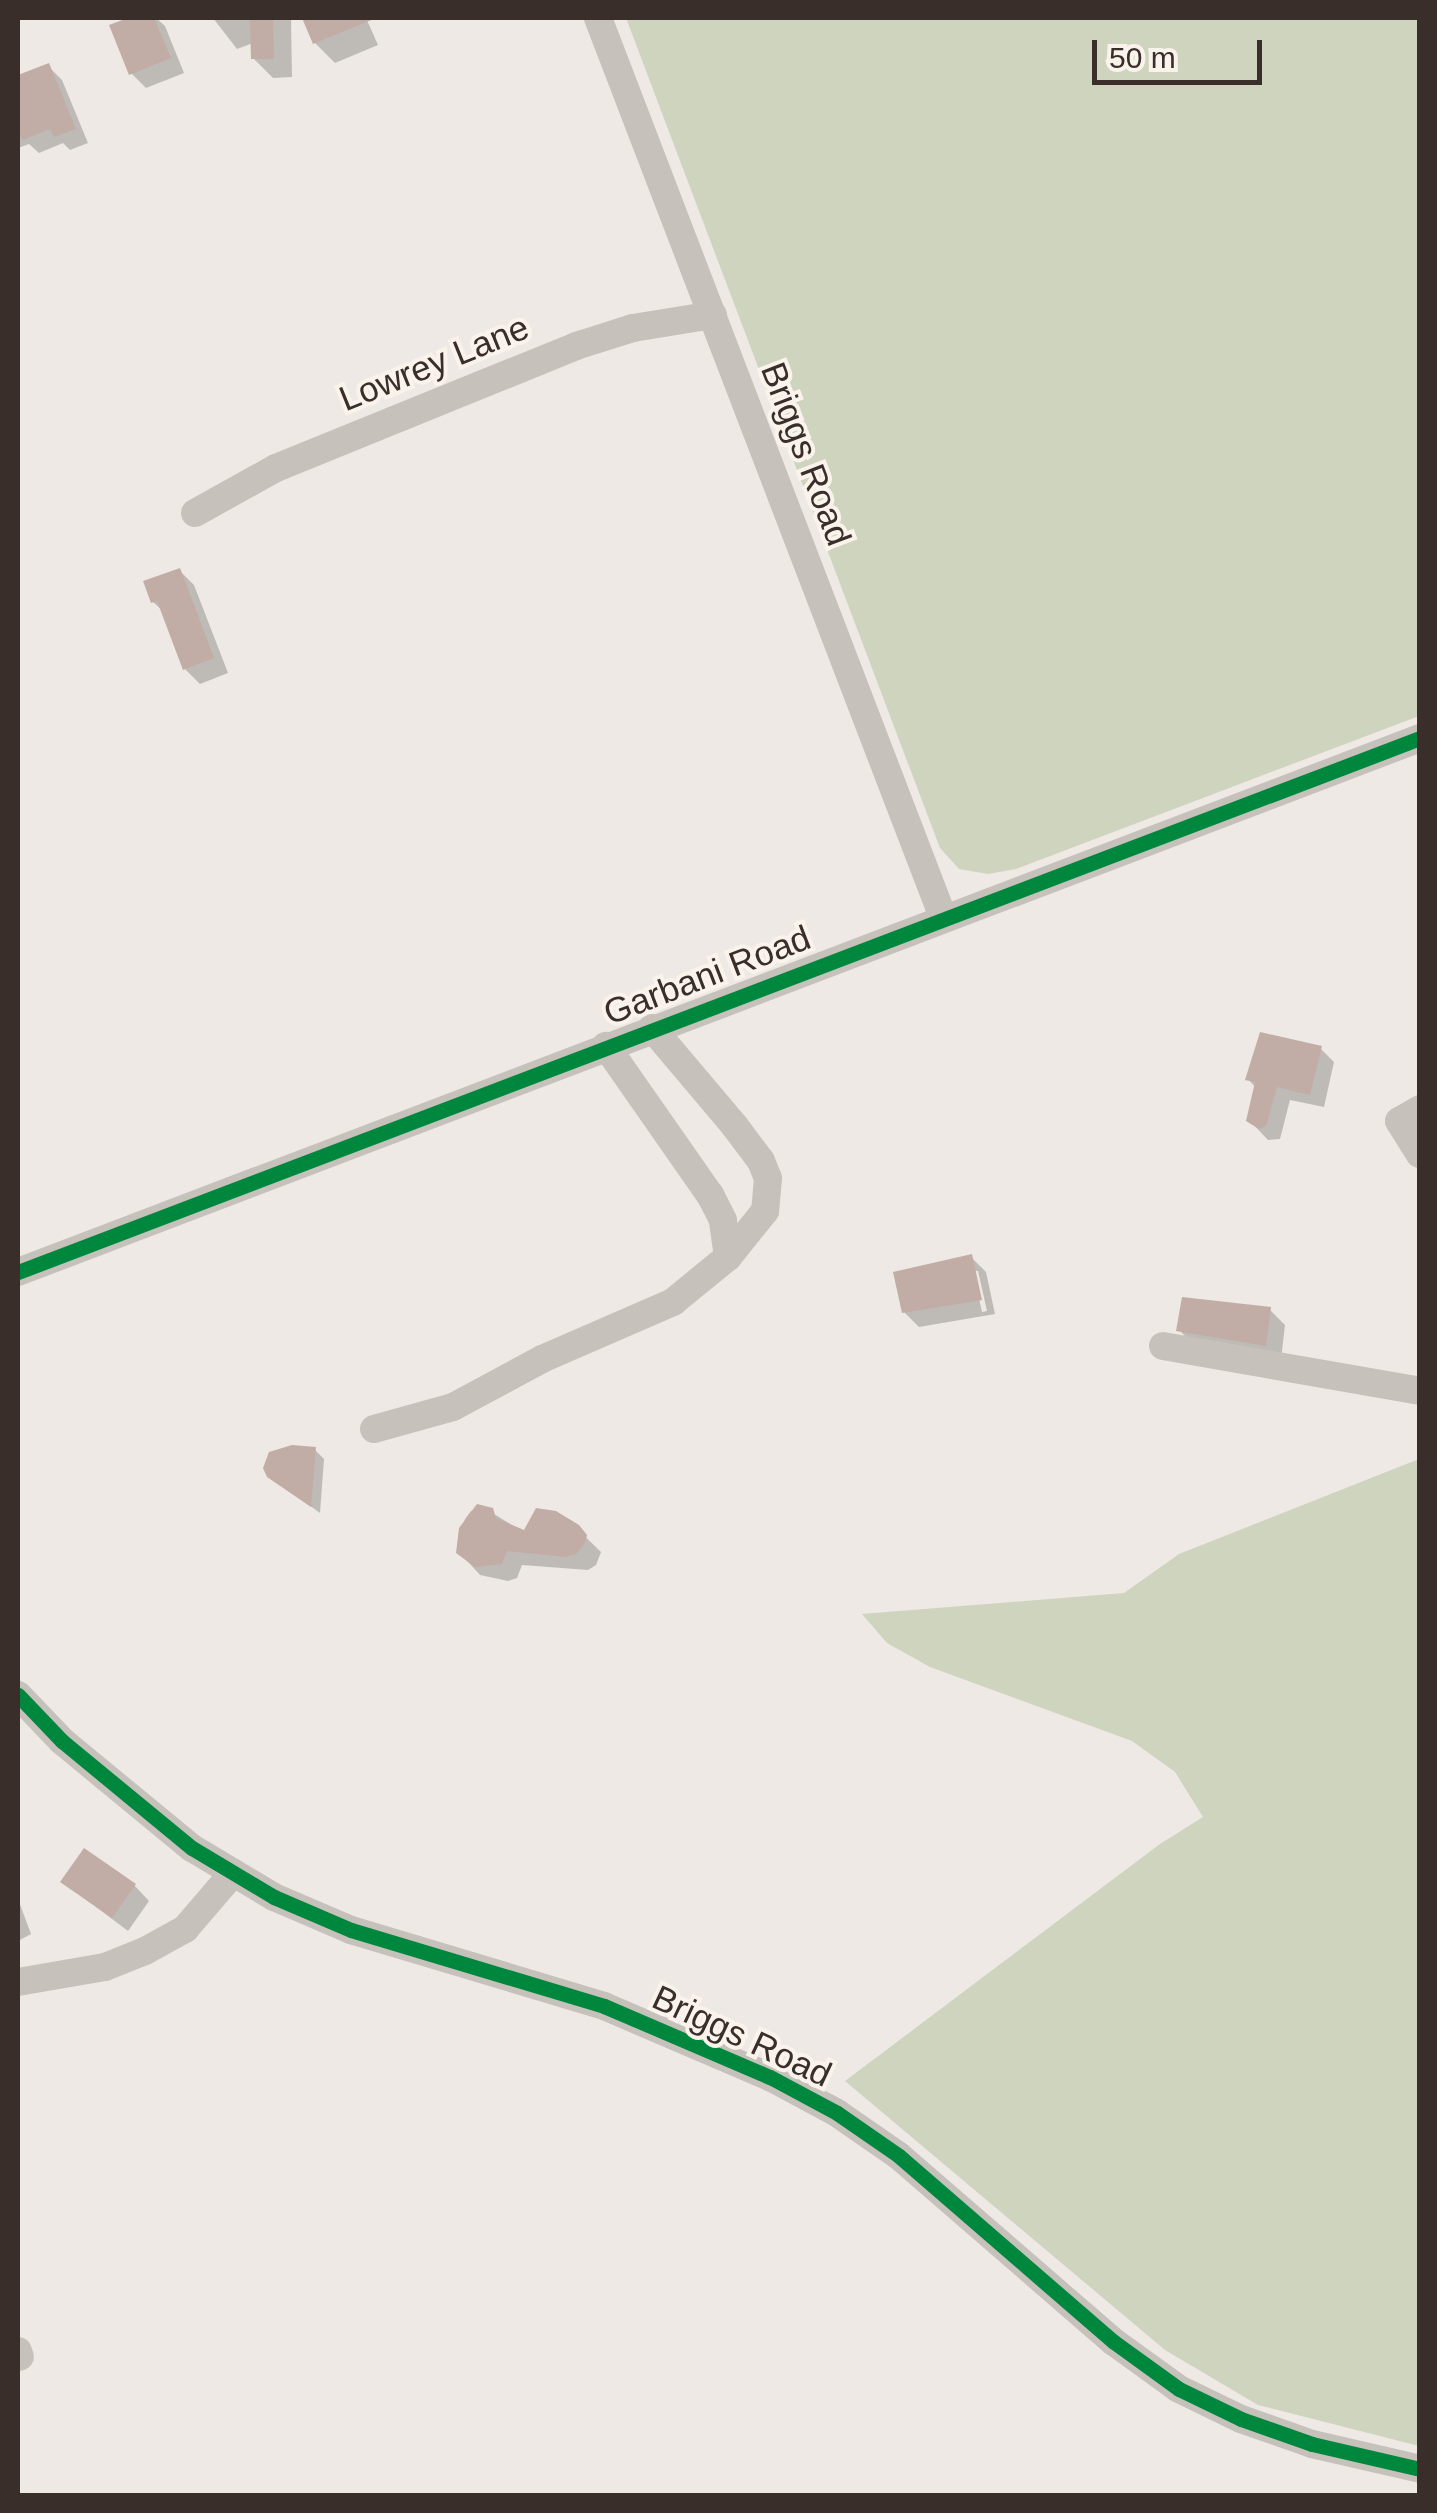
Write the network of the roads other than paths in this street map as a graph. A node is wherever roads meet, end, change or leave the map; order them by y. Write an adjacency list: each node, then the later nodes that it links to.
1 (598, 18): 2 (street, Briggs Road)
2 (713, 316): 3 (street, Lowrey Lane); 5 (street, Briggs Road)
3 (195, 513)
4 (1420, 738): 5 (street, Garbani Road)
5 (943, 917): 6 (street, Garbani Road)
6 (652, 1028): 7 (street, Garbani Road); 10 (street)
7 (606, 1046): 10 (street); 11 (street, Garbani Road)
8 (1420, 1109): 9 (street)
9 (1420, 1154)
10 (728, 1257): 14 (street)
11 (18, 1272)
12 (1163, 1346): 13 (street)
13 (1420, 1391)
14 (374, 1429)
15 (18, 1695): 16 (street, Briggs Road)
16 (232, 1873): 17 (street); 18 (street, Briggs Road)
17 (18, 1982)
18 (1420, 2468)

